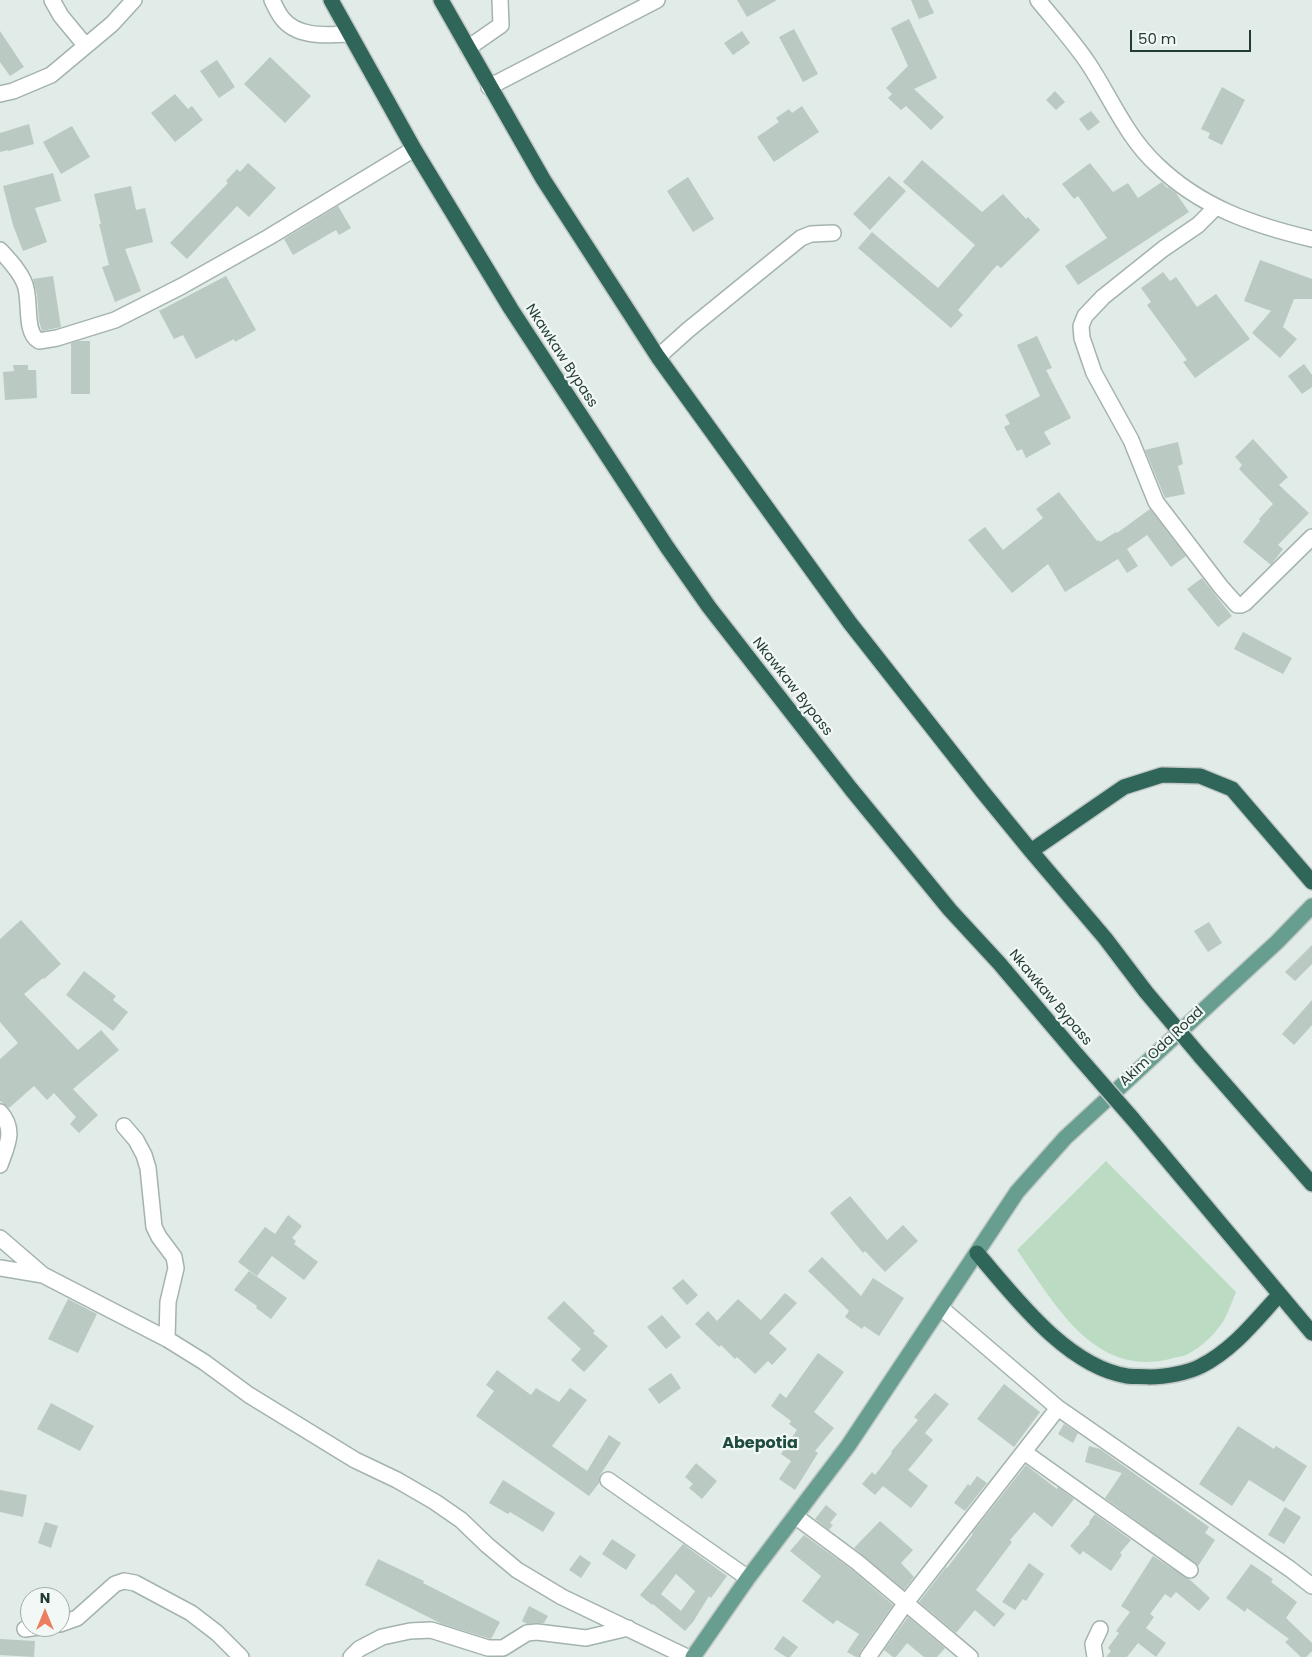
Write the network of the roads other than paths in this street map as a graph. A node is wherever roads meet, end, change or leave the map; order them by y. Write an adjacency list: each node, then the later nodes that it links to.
1 (52, 0): 10 (street)
2 (134, 0): 10 (street)
3 (272, 0): 9 (street)
4 (331, 0): 9 (highway, Nkawkaw Bypass)
5 (440, 0): 11 (highway)
6 (500, 0): 11 (street)
7 (657, 0): 12 (street)
8 (1038, 0): 15 (street)
9 (349, 34): 14 (highway, Nkawkaw Bypass)
10 (85, 45): 13 (street)
11 (468, 48): 12 (highway)
12 (489, 87): 19 (highway)
13 (0, 94)
14 (414, 149): 18 (street); 32 (highway, Nkawkaw Bypass, bridge)
15 (1216, 208): 17 (street); 20 (street)
16 (833, 233): 19 (street)
17 (1312, 239)
18 (0, 250)
19 (658, 357): 21 (highway)
20 (1312, 537)
21 (1031, 852): 22 (highway); 27 (highway, bridge)
22 (1312, 882)
23 (1312, 906): 29 (main road, Akim Oda Road)
24 (0, 1112): 26 (street)
25 (124, 1126): 35 (street)
26 (0, 1165)
27 (1312, 1184)
28 (0, 1238): 31 (street)
29 (977, 1253): 32 (highway); 33 (main road, Akim Oda Road)
30 (0, 1268): 31 (street)
31 (43, 1274): 35 (street)
32 (1279, 1295): 34 (highway, Nkawkaw Bypass)
33 (941, 1308): 36 (street); 39 (main road, Akim Oda Road)
34 (1312, 1333)
35 (167, 1339): 45 (street)
36 (1058, 1408): 37 (street); 42 (street)
37 (1024, 1452): 40 (street); 43 (street)
38 (608, 1480): 41 (street)
39 (795, 1516): 41 (main road, Akim Oda Road); 43 (street)
40 (1190, 1570)
41 (748, 1578): 50 (main road, Akim Oda Road)
42 (1312, 1586)
43 (905, 1604): 51 (street); 52 (street)
44 (70, 1620): 47 (street)
45 (628, 1628): 48 (street); 49 (street)
46 (1100, 1629): 53 (street)
47 (241, 1657)
48 (351, 1657)
49 (687, 1657)
50 (694, 1657)
51 (868, 1657)
52 (970, 1657)
53 (1095, 1657)

